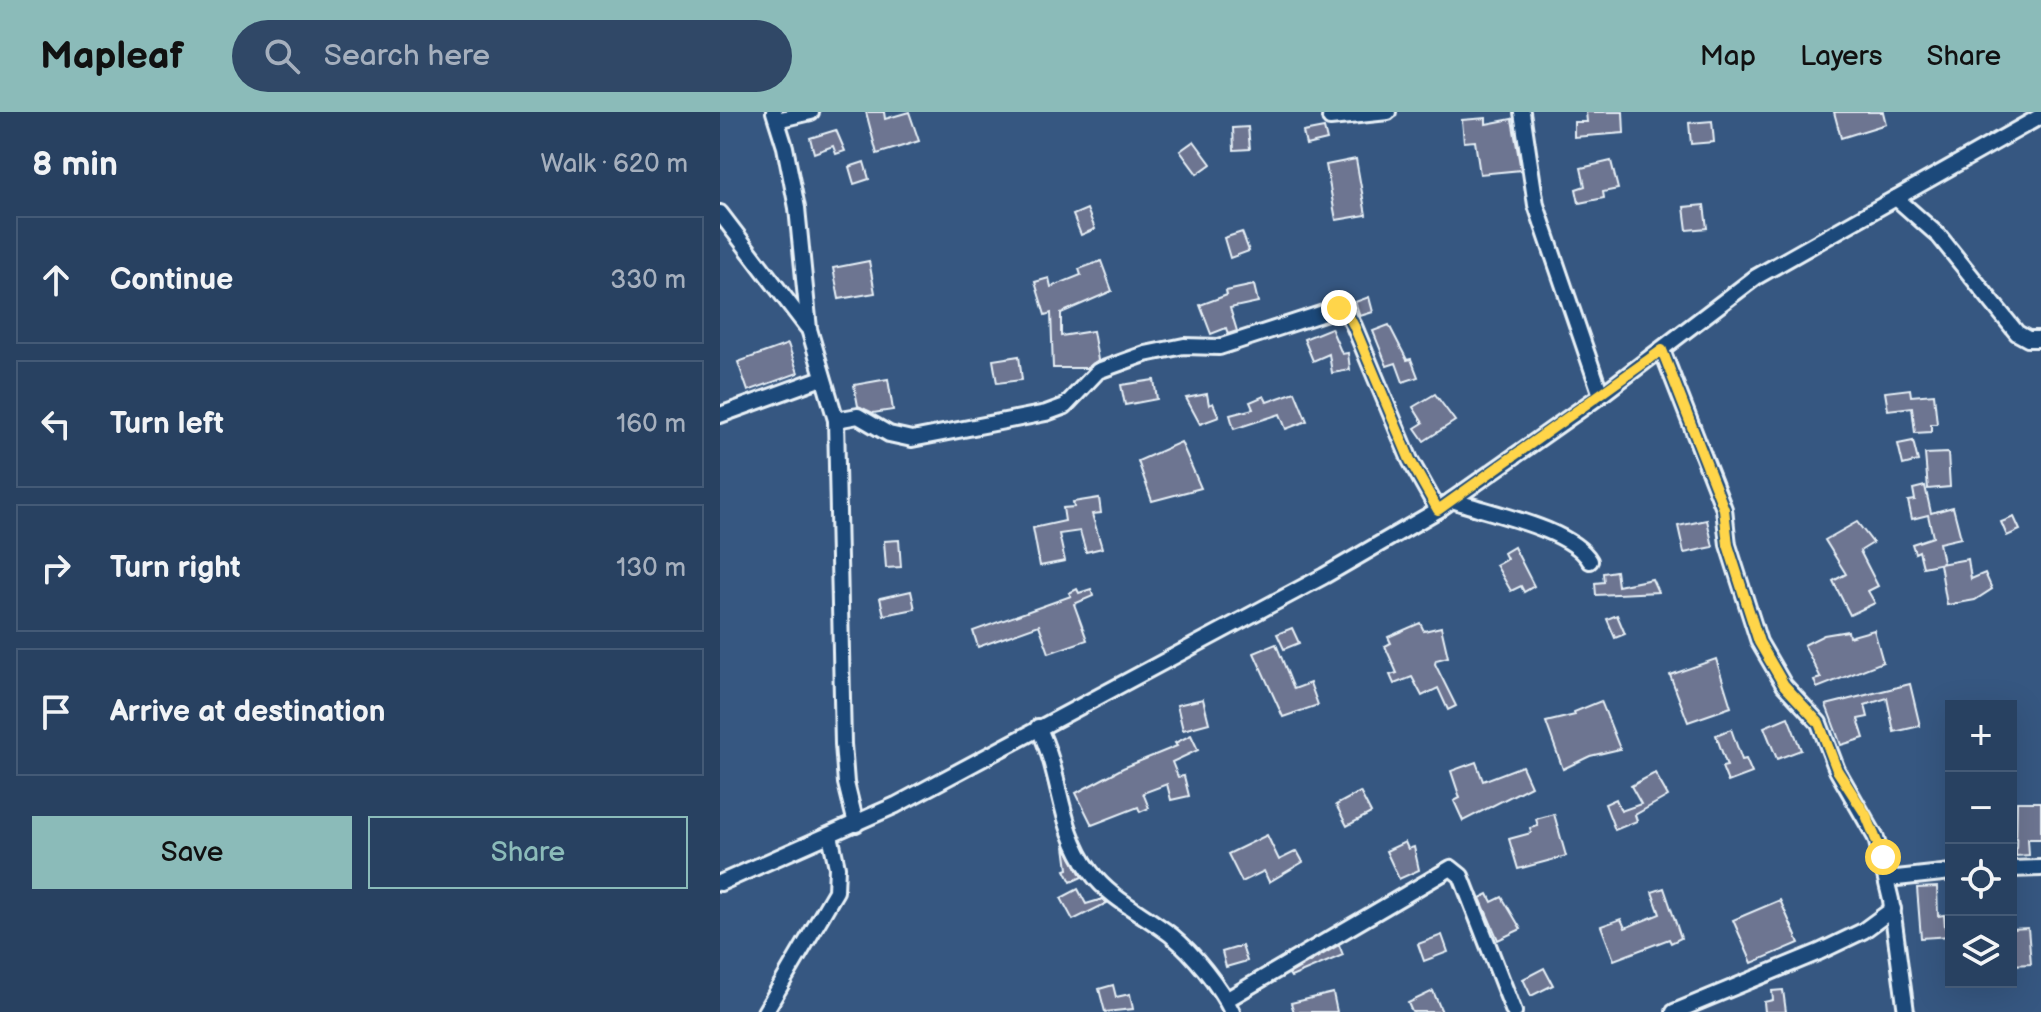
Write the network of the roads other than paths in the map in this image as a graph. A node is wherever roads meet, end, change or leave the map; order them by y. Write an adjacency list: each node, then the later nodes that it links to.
1 (811, 112): 4 (street)
2 (1388, 112): 6 (street)
3 (1522, 112): 13 (street)
4 (775, 116): 9 (street)
5 (2041, 116): 7 (street)
6 (1330, 118)
7 (1896, 198): 10 (street); 11 (street)
8 (720, 213): 9 (street)
9 (809, 329): 12 (street)
10 (2041, 339)
11 (1662, 350): 13 (street); 25 (street)
12 (822, 378): 14 (street); 15 (street)
13 (1601, 395): 16 (street)
14 (720, 415)
15 (836, 420): 17 (street); 20 (street)
16 (1452, 500): 17 (street); 18 (street)
17 (1438, 510): 19 (street)
18 (1590, 561)
19 (1038, 727): 20 (street); 28 (street)
20 (856, 824): 21 (street)
21 (830, 835): 26 (street); 29 (street)
22 (2041, 868): 23 (street)
23 (2017, 869)
24 (1945, 873): 25 (street)
25 (1888, 879): 27 (street)
26 (720, 883)
27 (1893, 909): 31 (street); 32 (street)
28 (1229, 1006): 30 (street)
29 (765, 1012)
30 (1514, 1012)
31 (1674, 1012)
32 (1906, 1012)

